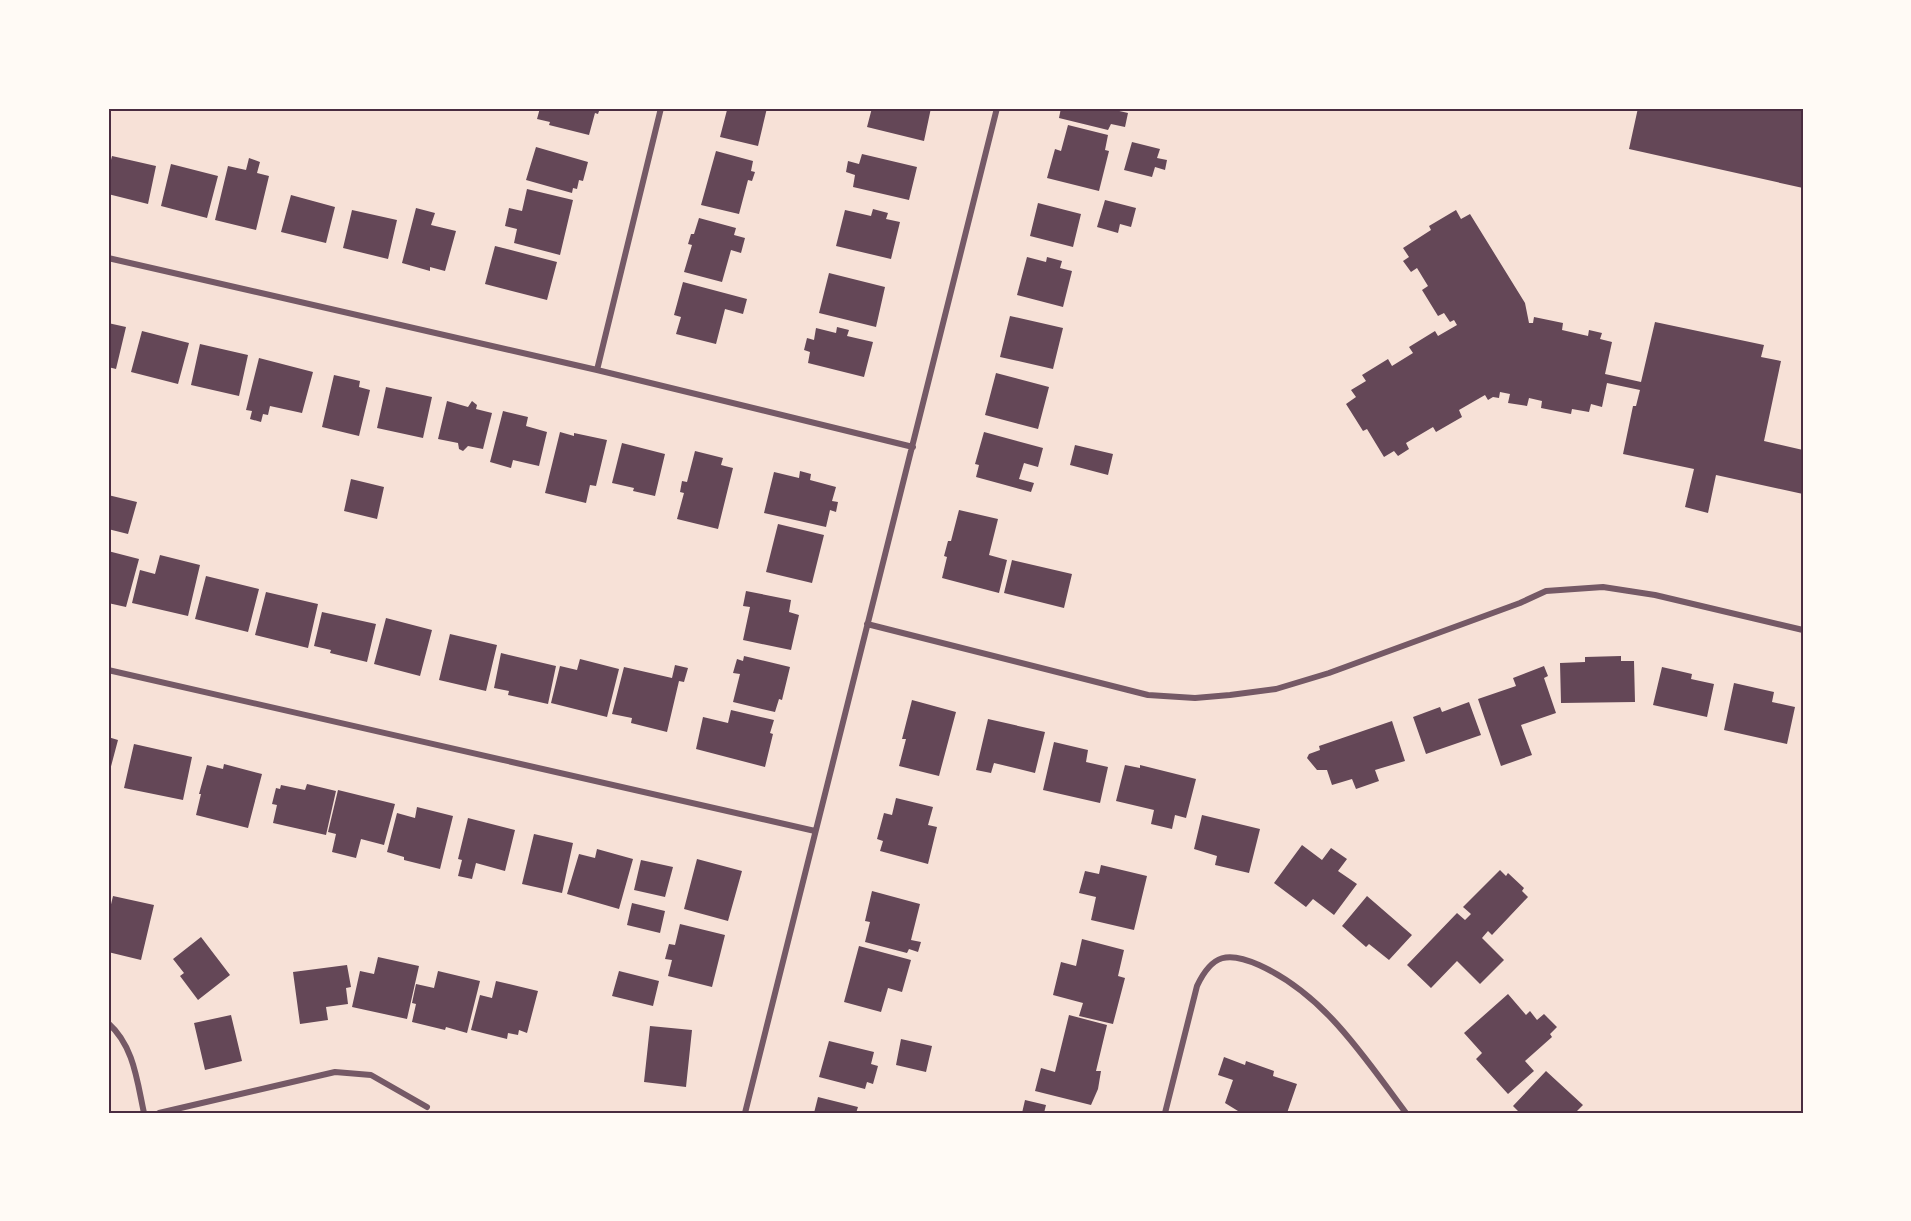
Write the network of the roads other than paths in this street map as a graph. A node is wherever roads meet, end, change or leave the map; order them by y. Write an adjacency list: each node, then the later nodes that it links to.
1 (661, 108): 4 (street)
2 (997, 108): 5 (street)
3 (108, 258): 4 (street)
4 (597, 370): 5 (street)
5 (913, 447): 6 (street)
6 (867, 624): 7 (street); 9 (street)
7 (1803, 630)
8 (108, 670): 9 (street)
9 (815, 831): 14 (street)
10 (108, 1023): 12 (street)
11 (427, 1107): 13 (street)
12 (144, 1113)
13 (159, 1113)
14 (746, 1113)
15 (1165, 1113): 16 (street)
16 (1406, 1113)

